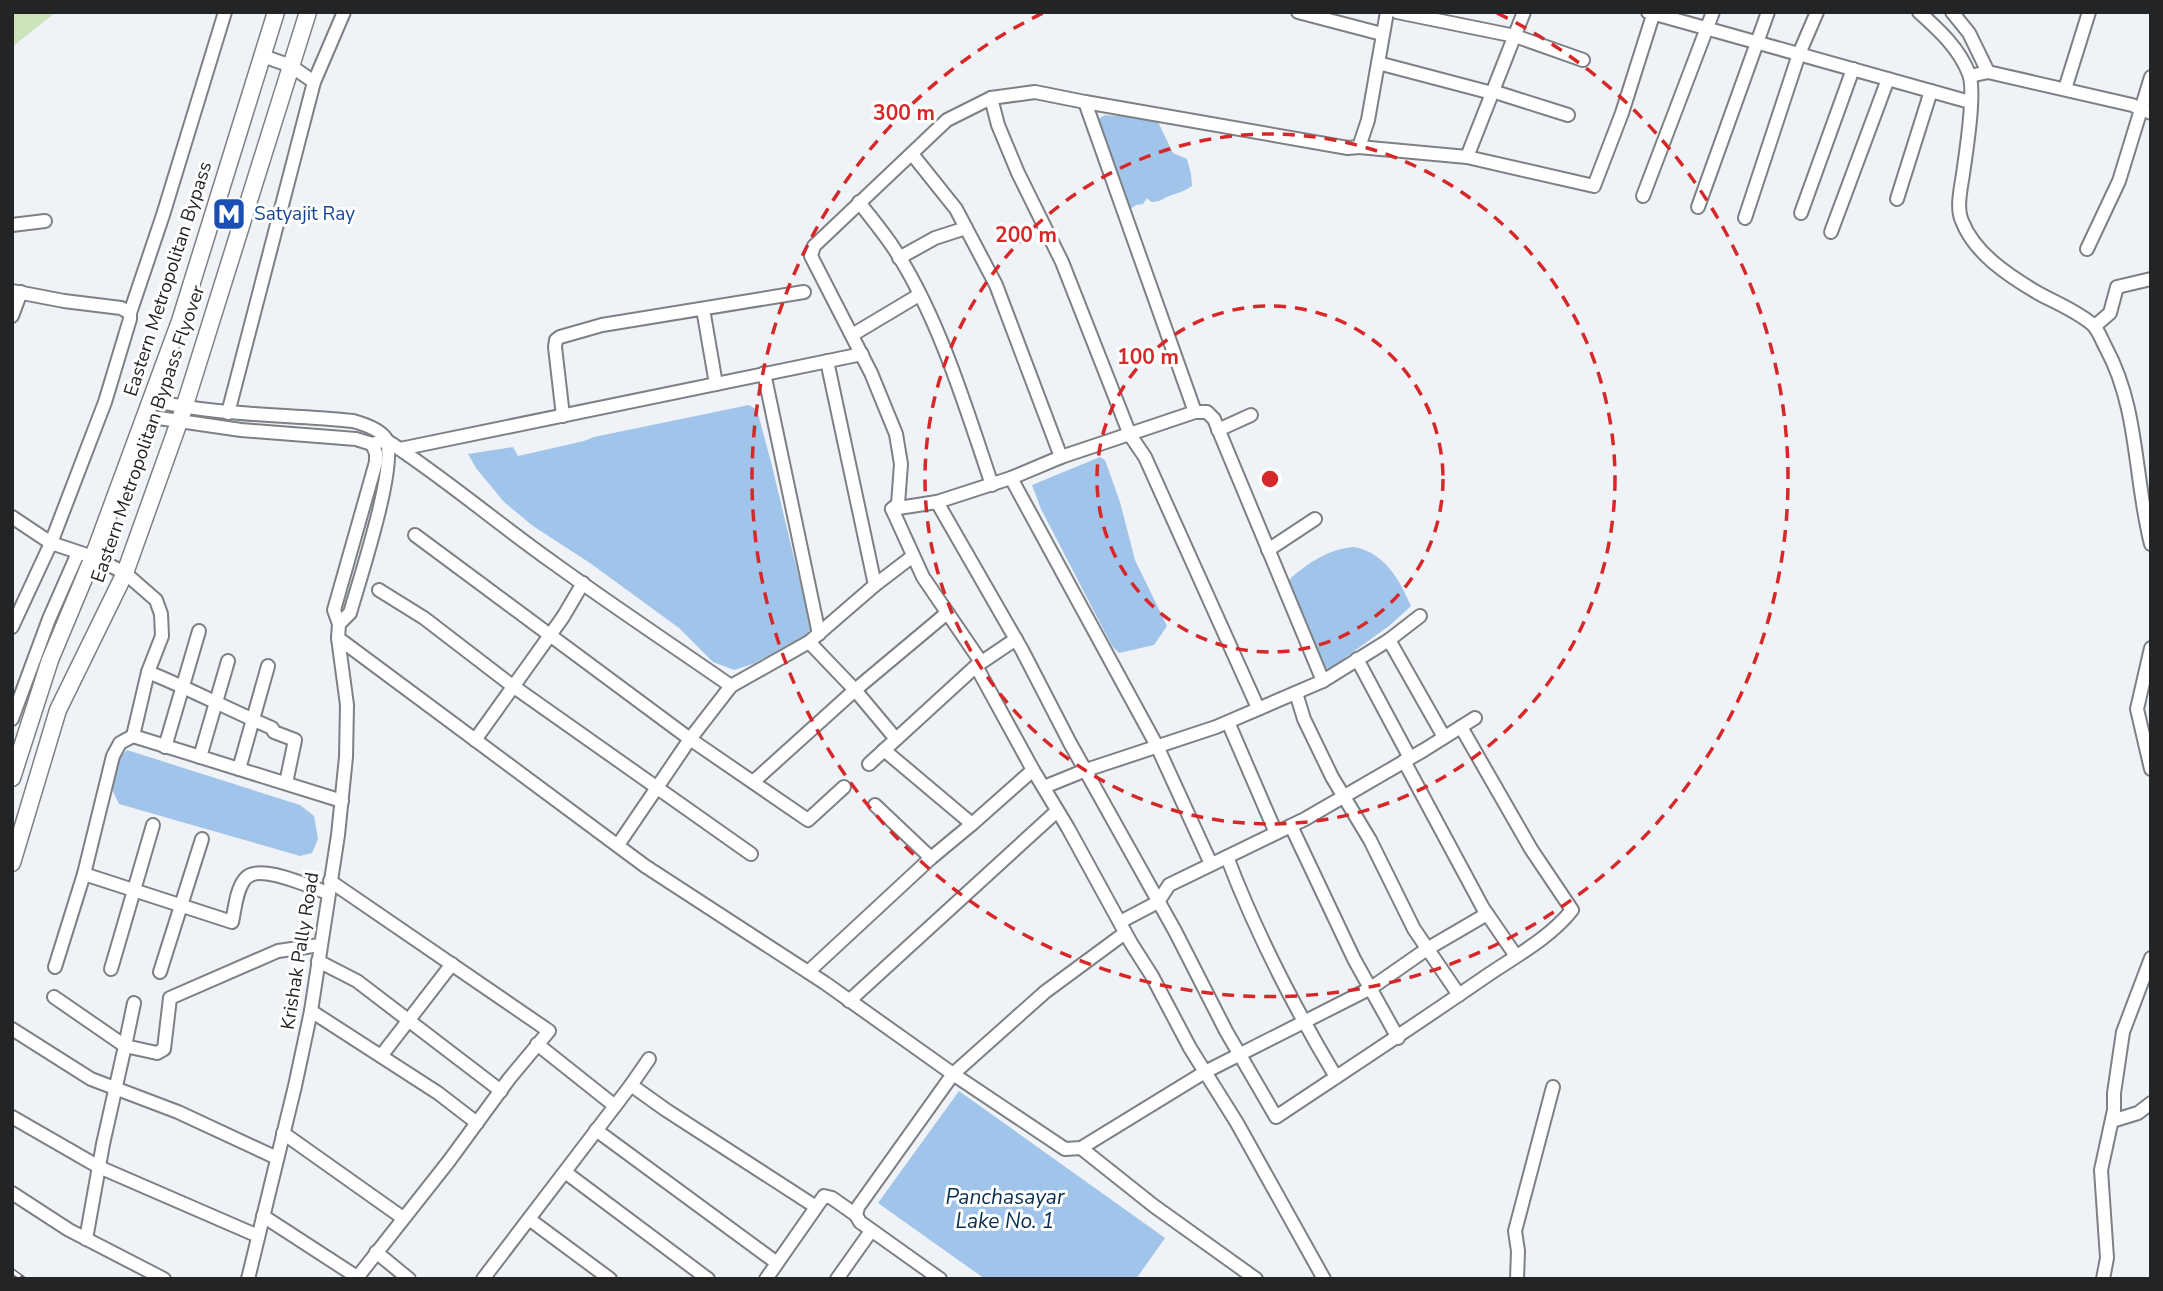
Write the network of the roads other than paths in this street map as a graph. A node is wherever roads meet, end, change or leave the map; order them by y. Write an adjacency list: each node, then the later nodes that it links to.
1 (225, 12): 59 (street)
2 (276, 12): 21 (main road, Eastern Metropolitan Bypass)
3 (308, 12): 24 (main road, Eastern Metropolitan Bypass Flyover)
4 (344, 12): 30 (street)
5 (1298, 12): 17 (street)
6 (1387, 12): 17 (street)
7 (1397, 12): 18 (street)
8 (1524, 12): 18 (street)
9 (1713, 12): 16 (street)
10 (1768, 12): 19 (street)
11 (1817, 12): 20 (street)
12 (1952, 12): 26 (street)
13 (2089, 12): 31 (street)
14 (1652, 13): 16 (street); 41 (street)
15 (1924, 14): 27 (street)
16 (1706, 28): 19 (street); 42 (street)
17 (1382, 34): 23 (street)
18 (1515, 36): 22 (street); 33 (street)
19 (1757, 41): 20 (street); 45 (street)
20 (1800, 54): 25 (street); 47 (street)
21 (263, 56): 24 (street); 67 (main road, Eastern Metropolitan Bypass)
22 (1584, 60)
23 (1378, 63): 33 (street); 39 (street)
24 (291, 66): 30 (street); 70 (main road, Eastern Metropolitan Bypass Flyover)
25 (1853, 69): 29 (street); 46 (street)
26 (1988, 72): 27 (street); 31 (street)
27 (1970, 76): 36 (street)
28 (2151, 77): 37 (street)
29 (1888, 79): 32 (street); 51 (street)
30 (314, 82): 69 (street)
31 (2065, 89): 37 (street)
32 (1931, 91): 36 (street); 43 (street)
33 (1492, 92): 38 (street); 41 (street)
34 (991, 98): 35 (street); 40 (street); 75 (street)
35 (1085, 102): 39 (street); 68 (street)
36 (1970, 102): 61 (street)
37 (2146, 111): 52 (street)
38 (1568, 116)
39 (1359, 147): 41 (street)
40 (912, 154): 44 (street); 50 (street)
41 (1466, 157)
42 (1643, 196)
43 (1897, 199)
44 (859, 202): 53 (street); 62 (street)
45 (1698, 207)
46 (1801, 213)
47 (1745, 218)
48 (45, 221): 49 (street)
49 (12, 225)
50 (966, 228): 53 (street); 79 (street)
51 (1831, 232)
52 (2088, 249)
53 (899, 258): 57 (street)
54 (2151, 279): 61 (street)
55 (17, 291): 59 (street); 60 (street)
56 (804, 292): 58 (street)
57 (919, 295): 62 (street); 82 (street)
58 (703, 309): 66 (street); 73 (street)
59 (130, 313): 89 (street)
60 (12, 316)
61 (2095, 326): 80 (street)
62 (852, 335): 63 (street)
63 (862, 354): 64 (street); 84 (street)
64 (827, 361): 65 (street); 95 (street)
65 (764, 373): 66 (street); 104 (street)
66 (716, 384): 73 (street)
67 (151, 400): 70 (street); 72 (main road, Eastern Metropolitan Bypass)
68 (1195, 412): 74 (street); 75 (street)
69 (228, 413): 70 (street); 76 (street)
70 (181, 415): 72 (street); 77 (street); 93 (main road, Eastern Metropolitan Bypass Flyover)
71 (1251, 415): 74 (street)
72 (145, 416): 91 (main road, Eastern Metropolitan Bypass)
73 (563, 416): 78 (street)
74 (1219, 430): 90 (street)
75 (1130, 435): 79 (street); 120 (street)
76 (386, 440): 77 (street); 78 (street); 99 (street, Krishak Pally Road)
77 (372, 444): 99 (street, Krishak Pally Road)
78 (400, 449): 94 (street)
79 (1061, 457): 81 (street)
80 (2144, 457): 88 (street)
81 (1011, 478): 82 (street); 131 (street)
82 (992, 485): 83 (street)
83 (937, 502): 84 (street); 105 (street)
84 (892, 509): 92 (street)
85 (12, 517): 89 (street)
86 (1315, 519): 90 (street)
87 (415, 535): 102 (street)
88 (2150, 541)
89 (51, 543): 91 (street); 100 (street)
90 (1268, 550): 113 (street)
91 (85, 555): 93 (street); 122 (street); 141 (main road, Eastern Metropolitan Bypass Flyover)
92 (913, 556): 95 (street); 97 (street)
93 (125, 573): 112 (street); 160 (main road, Eastern Metropolitan Bypass Flyover)
94 (583, 583): 102 (street); 116 (street)
95 (875, 585): 104 (street)
96 (379, 590): 114 (street)
97 (947, 613): 110 (street); 117 (street)
98 (1420, 616): 106 (street)
99 (339, 624): 103 (street, Krishak Pally Road)
100 (12, 627)
101 (199, 631): 115 (street)
102 (550, 635): 114 (street); 128 (street)
103 (338, 638): 130 (street); 148 (street, Krishak Pally Road)
104 (814, 638): 116 (street); 117 (street)
105 (1016, 639): 110 (street); 140 (street)
106 (1389, 639): 108 (street); 127 (street)
107 (2151, 648): 138 (street)
108 (1357, 659): 113 (street); 135 (street)
109 (228, 661): 119 (street)
110 (979, 664): 129 (street); 139 (street)
111 (268, 666): 123 (street)
112 (148, 672): 115 (street); 126 (street)
113 (1323, 681): 118 (street)
114 (513, 685): 130 (street); 146 (street)
115 (182, 686): 119 (street); 132 (street)
116 (731, 686): 128 (street)
117 (855, 690): 129 (street); 142 (street)
118 (1296, 692): 120 (street); 147 (street)
119 (215, 704): 123 (street); 134 (street)
120 (1258, 708): 124 (street)
121 (1475, 718): 125 (street)
122 (12, 719)
123 (252, 720): 137 (street); 143 (street)
124 (1227, 722): 131 (street); 154 (street)
125 (1461, 727): 127 (street); 171 (street)
126 (133, 736): 132 (street); 162 (street)
127 (1444, 737): 135 (street)
128 (690, 739): 142 (street); 146 (street)
129 (896, 739): 133 (street)
130 (475, 740): 156 (street)
131 (1157, 746): 140 (street); 161 (street)
132 (165, 747): 134 (street)
133 (884, 750): 136 (street); 151 (street)
134 (200, 757): 137 (street)
135 (1407, 760): 147 (street); 167 (street)
136 (869, 764)
137 (239, 769): 143 (street)
138 (2151, 769)
139 (1033, 770): 145 (street); 151 (street)
140 (1086, 770): 145 (street); 165 (street)
141 (12, 778)
142 (753, 782): 144 (street)
143 (285, 783): 148 (street)
144 (844, 787)
145 (1044, 787): 150 (street)
146 (657, 789): 156 (street); 157 (street)
147 (1344, 797): 153 (street); 170 (street)
148 (342, 801): 163 (street, Krishak Pally Road)
149 (875, 805): 158 (street)
150 (1057, 811): 168 (street); 182 (street)
151 (972, 824): 158 (street)
152 (153, 825): 164 (street)
153 (1291, 826): 154 (street); 179 (street)
154 (1276, 833): 159 (street)
155 (202, 839): 166 (street)
156 (618, 845): 178 (street)
157 (751, 854)
158 (931, 858): 178 (street)
159 (1227, 858): 161 (street); 186 (street)
160 (12, 863)
161 (1211, 864): 165 (street)
162 (84, 874): 164 (street); 175 (street)
163 (329, 887): 166 (street); 169 (street, Krishak Pally Road); 174 (street)
164 (133, 890): 166 (street); 176 (street)
165 (1158, 902): 168 (street); 191 (street)
166 (182, 906): 177 (street)
167 (1488, 914): 170 (street); 171 (street)
168 (1122, 928): 194 (street); 195 (street)
169 (320, 946): 173 (street, Krishak Pally Road); 190 (street)
170 (1427, 948): 179 (street); 180 (street)
171 (1517, 956): 180 (street)
172 (2151, 958): 204 (street)
173 (318, 961): 184 (street, Krishak Pally Road); 185 (street)
174 (452, 964): 185 (street); 189 (street)
175 (55, 967)
176 (111, 969)
177 (160, 972)
178 (808, 972): 182 (street)
179 (1371, 988): 186 (street); 188 (street)
180 (1459, 995): 188 (street)
181 (54, 997): 190 (street)
182 (849, 1001): 195 (street)
183 (134, 1003): 190 (street)
184 (311, 1011): 192 (street); 207 (street, Krishak Pally Road)
185 (410, 1021): 192 (street); 200 (street)
186 (1303, 1023): 191 (street); 196 (street)
187 (12, 1029): 199 (street)
188 (1398, 1038): 196 (street)
189 (537, 1044): 200 (street); 202 (street)
190 (125, 1046): 199 (street)
191 (1240, 1055): 194 (street); 196 (street)
192 (381, 1056): 205 (street)
193 (649, 1059): 197 (street)
194 (1205, 1072): 208 (street); 234 (street)
195 (953, 1074): 208 (street); 214 (street)
196 (1336, 1077)
197 (631, 1085): 202 (street); 213 (street)
198 (1553, 1087): 235 (street)
199 (116, 1088): 209 (street); 210 (street)
200 (500, 1091): 205 (street)
201 (2151, 1103): 204 (street)
202 (615, 1106): 206 (street)
203 (12, 1116): 210 (street)
204 (2112, 1121): 236 (street)
205 (477, 1123): 216 (street)
206 (596, 1130): 211 (street); 222 (street)
207 (283, 1133): 209 (street, Krishak Pally Road); 216 (street)
208 (1081, 1148): 233 (street)
209 (277, 1158): 215 (street, Krishak Pally Road)
210 (99, 1167): 219 (street); 220 (street)
211 (565, 1172): 217 (street); 229 (street)
212 (12, 1193): 220 (street)
213 (816, 1207): 214 (street); 222 (street)
214 (856, 1215): 218 (street)
215 (263, 1216): 219 (street, Krishak Pally Road); 223 (street)
216 (403, 1218): 221 (street)
217 (528, 1219): 227 (street); 228 (street)
218 (871, 1231): 231 (street); 232 (street)
219 (258, 1236): 225 (street, Krishak Pally Road)
220 (86, 1239): 224 (street)
221 (376, 1252): 223 (street); 226 (street)
222 (777, 1263): 230 (street)
223 (357, 1278)
224 (164, 1279)
225 (248, 1279)
226 (409, 1279)
227 (483, 1279)
228 (610, 1279)
229 (708, 1279)
230 (766, 1279)
231 (837, 1279)
232 (940, 1279)
233 (1256, 1279)
234 (1324, 1279)
235 (1517, 1279)
236 (2103, 1279)

